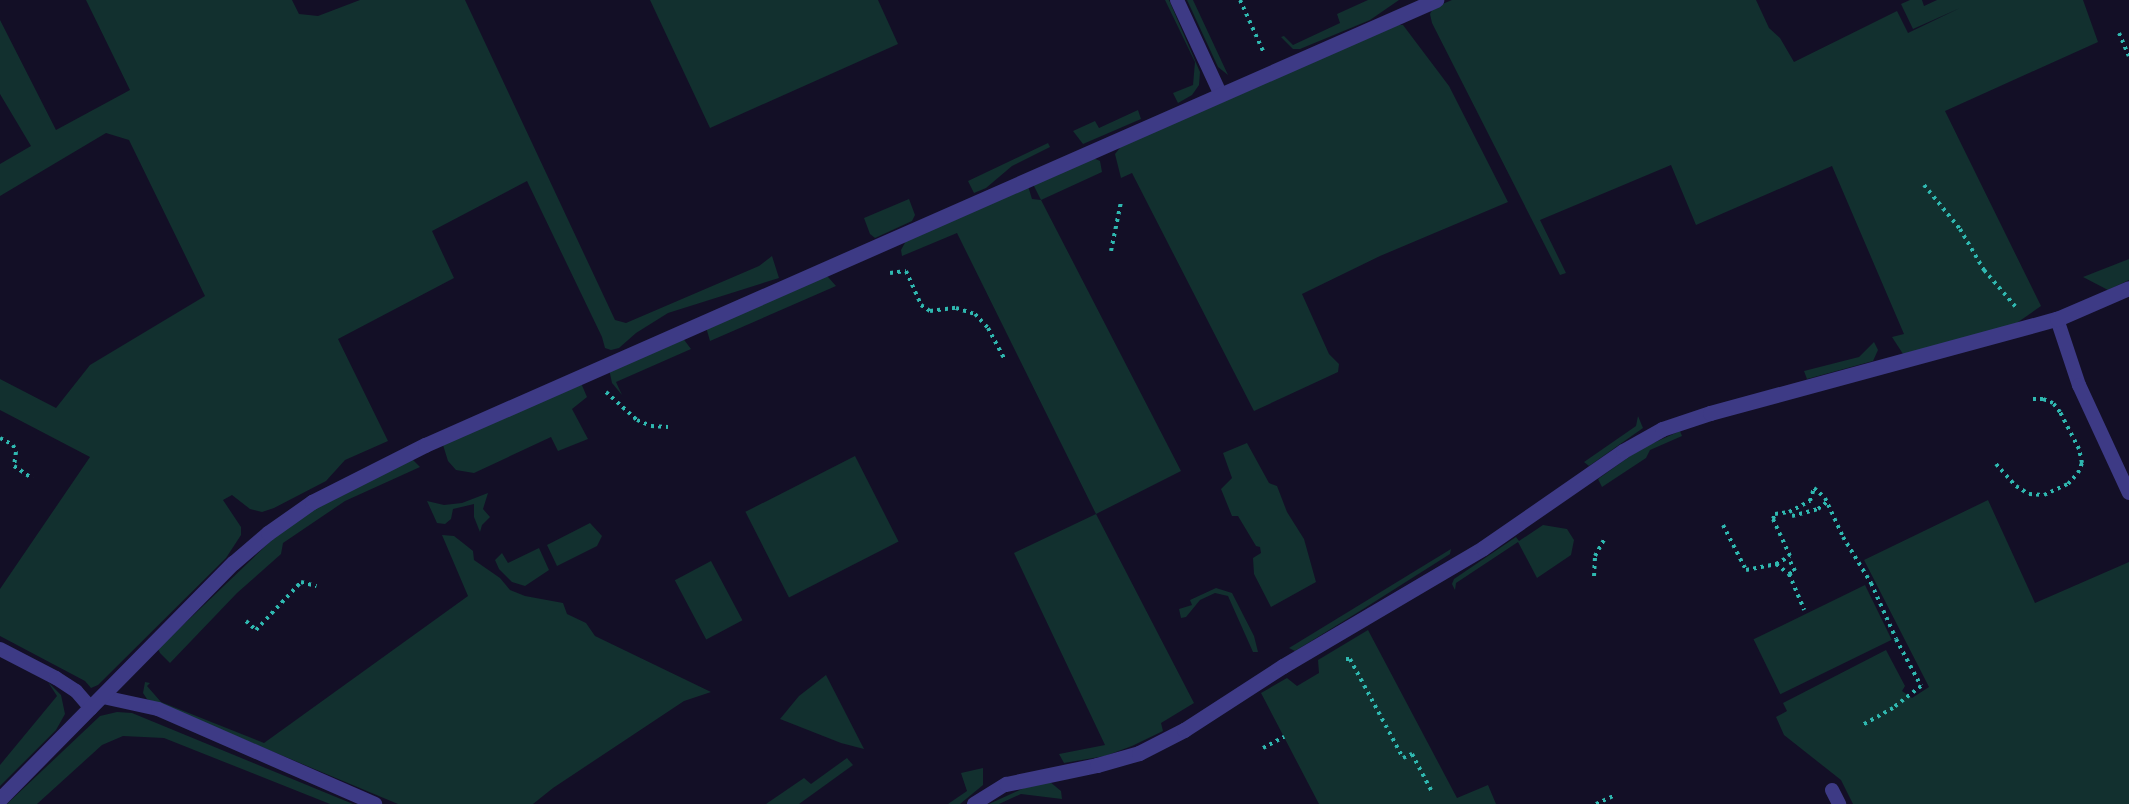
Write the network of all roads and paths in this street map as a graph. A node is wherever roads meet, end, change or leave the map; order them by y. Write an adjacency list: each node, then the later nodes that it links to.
1 (1177, 0): 7 (lane)
2 (1240, 0): 5 (path)
3 (1436, 0): 7 (street)
4 (2119, 33): 6 (path)
5 (1265, 56)
6 (2129, 56)
7 (1220, 93): 36 (street)
8 (1924, 185): 13 (path)
9 (1121, 202): 10 (path)
10 (1111, 251)
11 (890, 273): 15 (path)
12 (2129, 288): 14 (street)
13 (2019, 309)
14 (2057, 319): 22 (lane); 41 (street)
15 (1004, 358)
16 (2030, 399): 20 (path)
17 (613, 400): 18 (path)
18 (668, 428)
19 (0, 438): 21 (path)
20 (1996, 464)
21 (32, 478)
22 (2129, 493)
23 (1827, 502): 24 (path); 28 (path); 38 (path)
24 (1792, 516)
25 (1723, 525): 28 (path)
26 (1605, 538): 30 (path)
27 (1789, 559): 29 (path)
28 (1776, 564): 29 (path)
29 (1789, 574): 32 (path)
30 (1594, 576)
31 (316, 586): 33 (path)
32 (1804, 610)
33 (246, 621)
34 (0, 650): 37 (lane)
35 (1337, 665): 42 (path)
36 (103, 697): 37 (street); 46 (lane)
37 (91, 708): 45 (street)
38 (1861, 726)
39 (1284, 737): 40 (path)
40 (1263, 748)
41 (1006, 784): 47 (lane)
42 (1431, 790)
43 (1832, 790): 49 (lane)
44 (1613, 796): 48 (path)
45 (0, 799)
46 (375, 804)
47 (974, 804)
48 (1596, 804)
49 (1839, 804)

